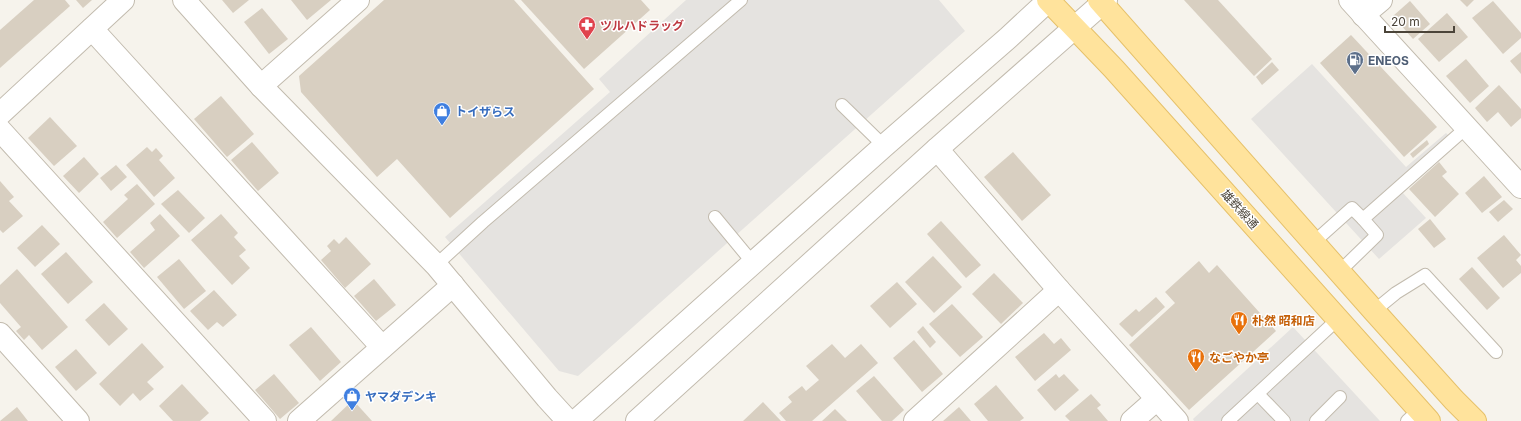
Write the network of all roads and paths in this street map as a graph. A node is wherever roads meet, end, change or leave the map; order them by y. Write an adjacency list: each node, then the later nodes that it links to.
1 (123, 0): 10 (street)
2 (184, 0): 11 (street)
3 (358, 0): 11 (street)
4 (741, 0): 23 (lane)
5 (1049, 0): 9 (main road, 雄鉄線通); 16 (street)
6 (1381, 0): 8 (street)
7 (1102, 1): 9 (street); 21 (main road)
8 (1357, 8): 14 (street)
9 (1075, 28): 17 (street); 28 (main road, 雄鉄線通)
10 (92, 29): 13 (street); 30 (street)
11 (261, 86): 23 (street)
12 (842, 105): 16 (lane)
13 (0, 114)
14 (1466, 128): 18 (street); 20 (lane)
15 (0, 130): 37 (street)
16 (884, 146): 22 (street)
17 (937, 149): 26 (street); 41 (street)
18 (1521, 187)
19 (715, 217): 22 (lane)
20 (1363, 219): 21 (lane); 24 (lane)
21 (1314, 242): 24 (main road)
22 (754, 263): 40 (street)
23 (436, 265): 25 (street)
24 (1340, 271): 27 (main road)
25 (453, 285): 30 (street); 39 (street)
26 (1060, 290): 34 (street); 42 (street)
27 (1374, 311): 31 (lane); 48 (main road)
28 (1338, 319): 32 (lane); 35 (main road, 雄鉄線通)
29 (0, 334): 36 (street)
30 (382, 347): 38 (street)
31 (1496, 352)
32 (1258, 394): 45 (lane); 46 (lane)
33 (1340, 397): 47 (lane)
34 (1157, 399): 43 (street); 44 (street)
35 (1418, 417)
36 (78, 421)
37 (265, 421)
38 (299, 421)
39 (568, 421)
40 (576, 421)
41 (637, 421)
42 (915, 421)
43 (1132, 421)
44 (1177, 421)
45 (1228, 421)
46 (1284, 421)
47 (1316, 421)
48 (1475, 421)

